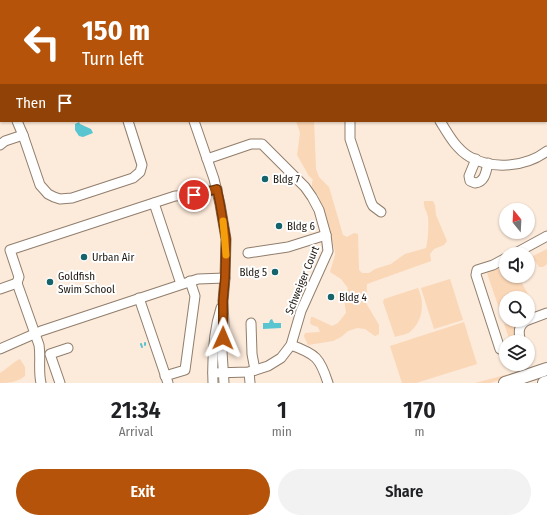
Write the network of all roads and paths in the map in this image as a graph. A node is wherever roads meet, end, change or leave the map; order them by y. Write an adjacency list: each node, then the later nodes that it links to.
1 (16, 122): 6 (street)
2 (128, 122): 6 (street)
3 (194, 122): 9 (street)
4 (350, 122): 14 (street)
5 (441, 122): 10 (street)
6 (23, 135): 7 (street)
7 (0, 145)
8 (547, 151): 11 (street)
9 (207, 159): 12 (street); 15 (street, Schweiger Court)
10 (476, 159): 11 (street); 11 (street)
11 (488, 163)
12 (217, 189): 13 (street); 20 (street)
13 (154, 203): 21 (street); 22 (street)
14 (381, 212)
15 (326, 236): 18 (street); 30 (street, Schweiger Court)
16 (547, 236): 17 (street)
17 (527, 247)
18 (248, 253)
19 (499, 262): 31 (street)
20 (225, 278): 22 (street); 25 (street)
21 (17, 283): 23 (street); 29 (street)
22 (185, 283): 24 (street); 37 (street)
23 (0, 289)
24 (139, 298): 29 (street); 37 (street)
25 (223, 301): 38 (street); 39 (street)
26 (547, 313): 27 (street)
27 (535, 317)
28 (251, 323): 36 (street)
29 (35, 333): 33 (street); 34 (street)
30 (291, 345): 36 (street, Schweiger Court); 44 (street)
31 (499, 346)
32 (68, 348): 34 (street)
33 (0, 349)
34 (45, 354): 41 (street); 42 (street)
35 (547, 369): 45 (main road)
36 (252, 371): 38 (street, Schweiger Court); 43 (street)
37 (167, 379)
38 (224, 379): 39 (street, Schweiger Court)
39 (211, 380)
40 (547, 382): 46 (main road)
41 (41, 383)
42 (60, 383)
43 (250, 383)
44 (328, 383)
45 (505, 383)
46 (544, 383)

